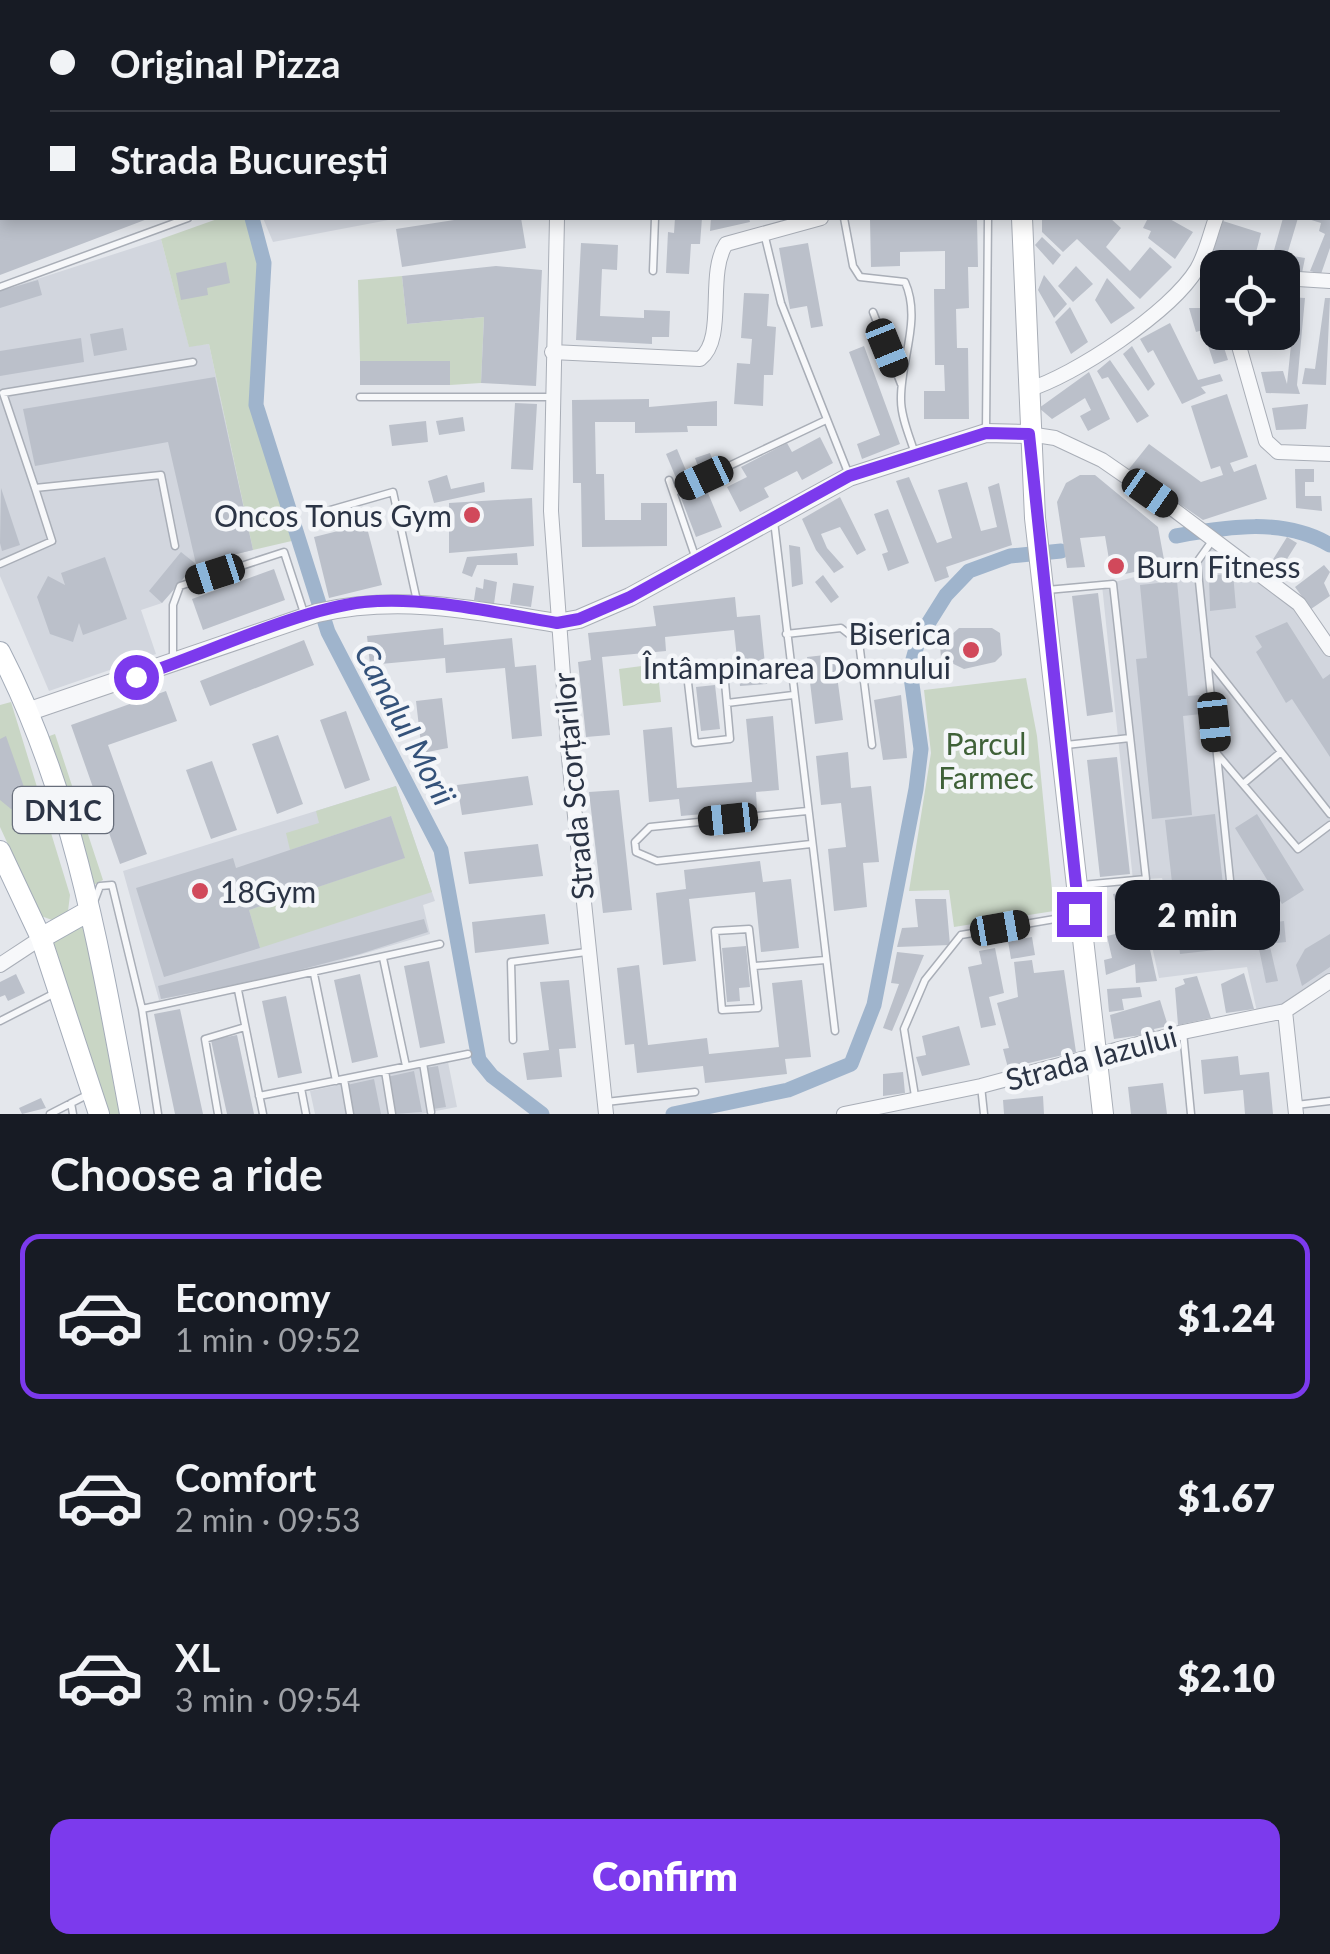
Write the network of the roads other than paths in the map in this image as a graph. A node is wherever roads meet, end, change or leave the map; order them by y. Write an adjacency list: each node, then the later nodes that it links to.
1 (183, 220): 14 (lane)
2 (558, 220): 17 (street, Strada Scorțarilor)
3 (654, 220): 11 (lane)
4 (812, 220): 9 (street)
5 (844, 220): 19 (lane)
6 (988, 220): 24 (lane)
7 (1022, 220): 20 (main road)
8 (1215, 220): 10 (street)
9 (764, 232): 17 (street); 23 (lane)
10 (1198, 268): 20 (street)
11 (653, 271)
12 (1300, 279): 13 (street)
13 (1330, 281)
14 (0, 287)
15 (873, 312): 19 (lane)
16 (1239, 350): 26 (street)
17 (552, 352): 22 (street, Strada Scorțarilor)
18 (193, 362): 30 (lane)
19 (902, 385): 27 (lane)
20 (1027, 390): 25 (main road)
21 (360, 397): 22 (lane)
22 (552, 397): 41 (street, Strada Scorțarilor)
23 (824, 421): 28 (lane); 31 (lane)
24 (986, 433): 25 (street); 27 (street)
25 (1029, 434): 34 (street); 38 (main road)
26 (1330, 454)
27 (915, 456): 28 (street)
28 (849, 476): 33 (street)
29 (669, 480): 31 (lane)
30 (34, 488): 35 (lane); 37 (lane)
31 (674, 492): 36 (lane)
32 (312, 515): 39 (lane)
33 (773, 515): 36 (street); 42 (lane)
34 (1213, 540): 43 (street); 45 (lane)
35 (176, 546)
36 (696, 560): 41 (street)
37 (0, 564)
38 (1041, 580): 50 (lane); 52 (main road)
39 (417, 602): 40 (street); 41 (street)
40 (306, 617): 46 (street); 46 (lane)
41 (557, 623): 67 (street, Strada Scorțarilor)
42 (786, 634): 47 (lane); 51 (lane)
43 (1330, 649)
44 (0, 652): 49 (main road, DN1C)
45 (1207, 657): 53 (lane); 54 (lane)
46 (173, 665): 49 (street)
47 (793, 695): 48 (lane); 56 (lane)
48 (726, 703): 48 (lane)
49 (30, 711): 63 (main road, DN1C)
50 (1130, 738): 52 (lane); 61 (lane)
51 (872, 745)
52 (1060, 746): 61 (main road)
53 (1281, 752): 55 (lane); 57 (lane)
54 (1217, 754): 55 (lane); 62 (lane)
55 (1243, 784): 58 (lane)
56 (807, 811): 59 (lane); 59 (lane)
57 (1330, 814)
58 (1330, 825)
59 (811, 844): 69 (lane)
60 (0, 851): 65 (main road, DN1C)
61 (1076, 886): 64 (main road)
62 (1233, 909)
63 (87, 912): 65 (main road); 76 (lane); 103 (main road, DN1C)
64 (1079, 914): 84 (main road); 94 (lane)
65 (41, 938): 70 (street); 75 (main road, DN1C)
66 (440, 944): 68 (lane)
67 (587, 952): 82 (lane); 97 (street, Strada Scorțarilor)
68 (382, 958): 72 (lane); 86 (lane)
69 (826, 960): 71 (lane); 80 (lane)
70 (0, 965)
71 (755, 966): 71 (lane)
72 (314, 974): 74 (lane); 88 (lane)
73 (1330, 981): 77 (street, Strada Iazului)
74 (238, 990): 76 (lane); 79 (lane)
75 (59, 992): 78 (lane); 91 (main road, DN1C)
76 (142, 1009): 104 (lane)
77 (1285, 1011): 81 (street, Strada Iazului); 98 (street)
78 (0, 1020)
79 (244, 1027): 93 (lane); 105 (lane)
80 (835, 1032)
81 (1183, 1032): 84 (street, Strada Iazului); 113 (lane)
82 (513, 1040)
83 (468, 1054): 85 (lane)
84 (1097, 1058): 89 (street, Strada Iazului); 112 (main road)
85 (423, 1063): 86 (lane); 99 (lane)
86 (406, 1066): 87 (lane)
87 (384, 1071): 88 (lane); 109 (lane)
88 (340, 1080): 90 (lane); 108 (lane)
89 (981, 1086): 94 (street, Strada Iazului); 111 (lane)
90 (301, 1088): 93 (lane); 107 (lane)
91 (93, 1092): 96 (lane); 102 (main road, DN1C)
92 (695, 1092): 97 (lane)
93 (259, 1096): 106 (lane)
94 (916, 1100): 110 (street, Strada Iazului)
95 (1330, 1101): 98 (lane)
96 (71, 1103): 100 (lane); 101 (lane)
97 (606, 1108)
98 (1296, 1110)
99 (431, 1112)
100 (50, 1114)
101 (73, 1114)
102 (99, 1114)
103 (130, 1114)
104 (158, 1114)
105 (218, 1114)
106 (263, 1114)
107 (306, 1114)
108 (350, 1114)
109 (392, 1114)
110 (844, 1114)
111 (984, 1114)
112 (1103, 1114)
113 (1192, 1114)

